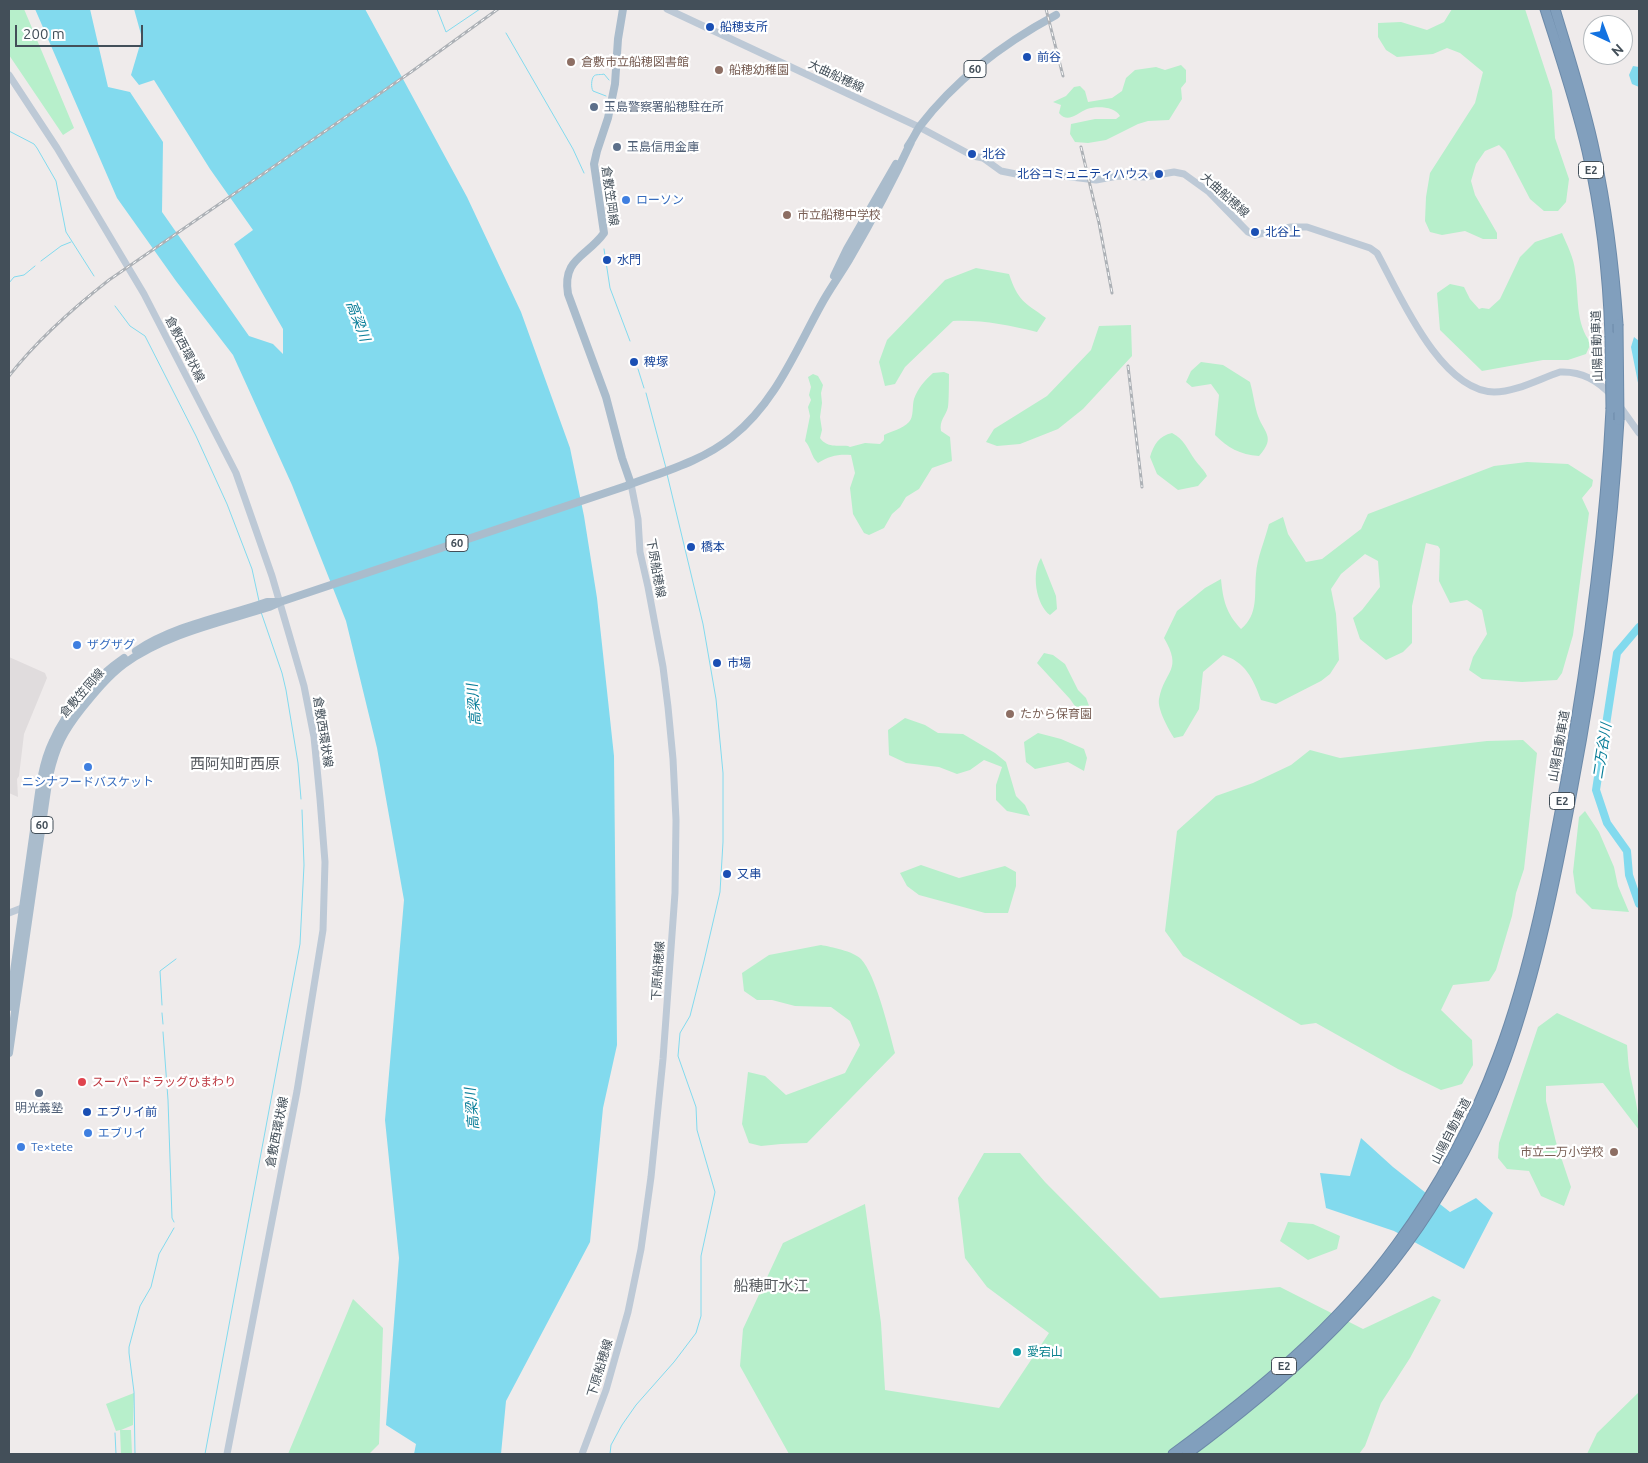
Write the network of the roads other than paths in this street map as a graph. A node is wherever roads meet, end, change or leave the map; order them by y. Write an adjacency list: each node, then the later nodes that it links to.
1 (622, 9): 9 (main road, 倉敷笠岡線)
2 (667, 9): 7 (main road, 大曲船穂線)
3 (1545, 9): 17 (highway, 山陽自動車道 / E2, bridge)
4 (1554, 9): 17 (highway, 山陽自動車道 / E2, bridge)
5 (1056, 15): 7 (main road, 倉敷笠岡線 / 60)
6 (9, 75): 10 (main road, 倉敷西環状線)
7 (919, 128): 8 (main road, 大曲船穂線); 9 (main road, 倉敷笠岡線 / 60)
8 (1639, 433)
9 (632, 484): 10 (main road, 倉敷笠岡線 / 60); 20 (main road, 下原船穂線)
10 (284, 601): 11 (main road, 倉敷笠岡線 / 60); 19 (main road, 倉敷西環状線)
11 (161, 640): 12 (main road, 倉敷笠岡線 / 60); 13 (main road, 倉敷笠岡線 / 60)
12 (31, 905): 13 (main road); 16 (main road, 倉敷笠岡線 / 60)
13 (23, 908): 14 (main road); 15 (main road, 倉敷笠岡線 / 60)
14 (9, 913)
15 (9, 1007)
16 (9, 1053)
17 (1445, 1179): 18 (highway, 山陽自動車道 / E2)
18 (1386, 1265): 21 (highway, 山陽自動車道 / E2); 22 (highway, 山陽自動車道 / E2)
19 (227, 1454)
20 (582, 1454)
21 (1173, 1454)
22 (1188, 1454)

